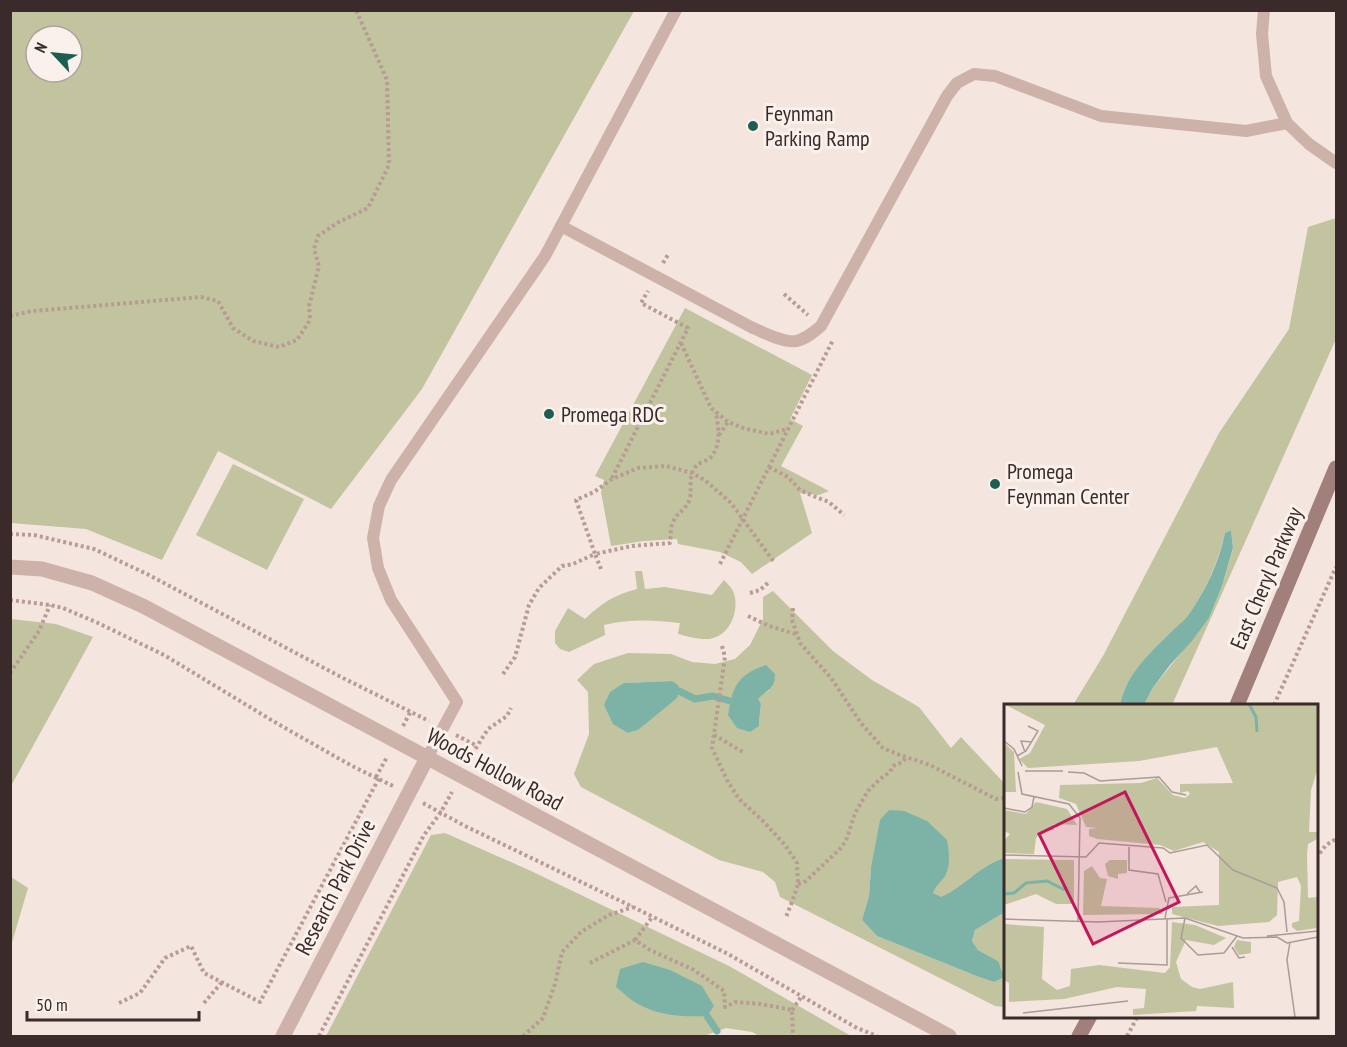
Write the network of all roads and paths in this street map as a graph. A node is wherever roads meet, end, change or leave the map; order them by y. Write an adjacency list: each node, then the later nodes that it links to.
1 (356, 10): 10 (path)
2 (676, 10): 6 (lane)
3 (1264, 10): 4 (lane)
4 (1287, 123): 5 (lane); 11 (lane)
5 (1336, 163)
6 (561, 226): 8 (lane); 44 (lane)
7 (669, 253): 8 (path)
8 (656, 277): 11 (lane); 12 (path)
9 (784, 294): 11 (path)
10 (10, 316)
11 (821, 326): 15 (path)
12 (681, 342): 13 (path); 20 (path)
13 (716, 412): 14 (path); 16 (path)
14 (728, 422): 15 (path); 16 (path)
15 (788, 429): 17 (path)
16 (719, 435): 19 (path)
17 (769, 467): 21 (path); 22 (path)
18 (1336, 468): 40 (street, East Cheryl Parkway)
19 (692, 473): 20 (path); 22 (path); 24 (path)
20 (612, 479): 24 (path)
21 (844, 515)
22 (742, 519): 25 (path); 26 (path)
23 (10, 534): 43 (path)
24 (595, 554): 29 (path); 39 (path)
25 (774, 562)
26 (720, 564)
27 (10, 567): 51 (street, Woods Hollow Road)
28 (1336, 567): 41 (path)
29 (601, 569)
30 (770, 581): 31 (path)
31 (750, 593)
32 (10, 600): 33 (path)
33 (50, 605): 38 (path); 53 (path)
34 (793, 608): 36 (path)
35 (748, 616): 36 (path)
36 (797, 634): 50 (path)
37 (722, 646): 46 (path)
38 (10, 673)
39 (503, 674)
40 (1237, 704)
41 (1274, 704)
42 (511, 708): 47 (path)
43 (411, 711): 44 (path); 45 (path)
44 (443, 728): 47 (path); 51 (lane)
45 (402, 729)
46 (714, 735): 48 (path); 61 (path)
47 (477, 746): 52 (path)
48 (743, 752)
49 (388, 754): 53 (path)
50 (906, 757): 56 (path); 61 (path)
51 (426, 758): 74 (street, Research Park Drive); 79 (street, Woods Hollow Road)
52 (467, 764)
53 (377, 778): 54 (path); 67 (path)
54 (396, 788)
55 (453, 789): 58 (path)
56 (1004, 798)
57 (421, 802): 58 (path)
58 (441, 812): 62 (path); 75 (path)
59 (1336, 838): 60 (path)
60 (1317, 857)
61 (798, 885): 64 (path)
62 (633, 907): 63 (path); 76 (path)
63 (653, 916): 65 (path); 68 (path)
64 (786, 917)
65 (635, 940): 66 (path); 71 (path)
66 (590, 963)
67 (222, 982): 69 (path); 70 (path)
68 (802, 996): 71 (path); 78 (path)
69 (119, 1003)
70 (204, 1003)
71 (792, 1011): 77 (path)
72 (1089, 1017): 80 (street)
73 (1137, 1017): 81 (path)
74 (283, 1036)
75 (319, 1036)
76 (523, 1036)
77 (793, 1036)
78 (877, 1036)
79 (949, 1036)
80 (1079, 1036)
81 (1127, 1036)

